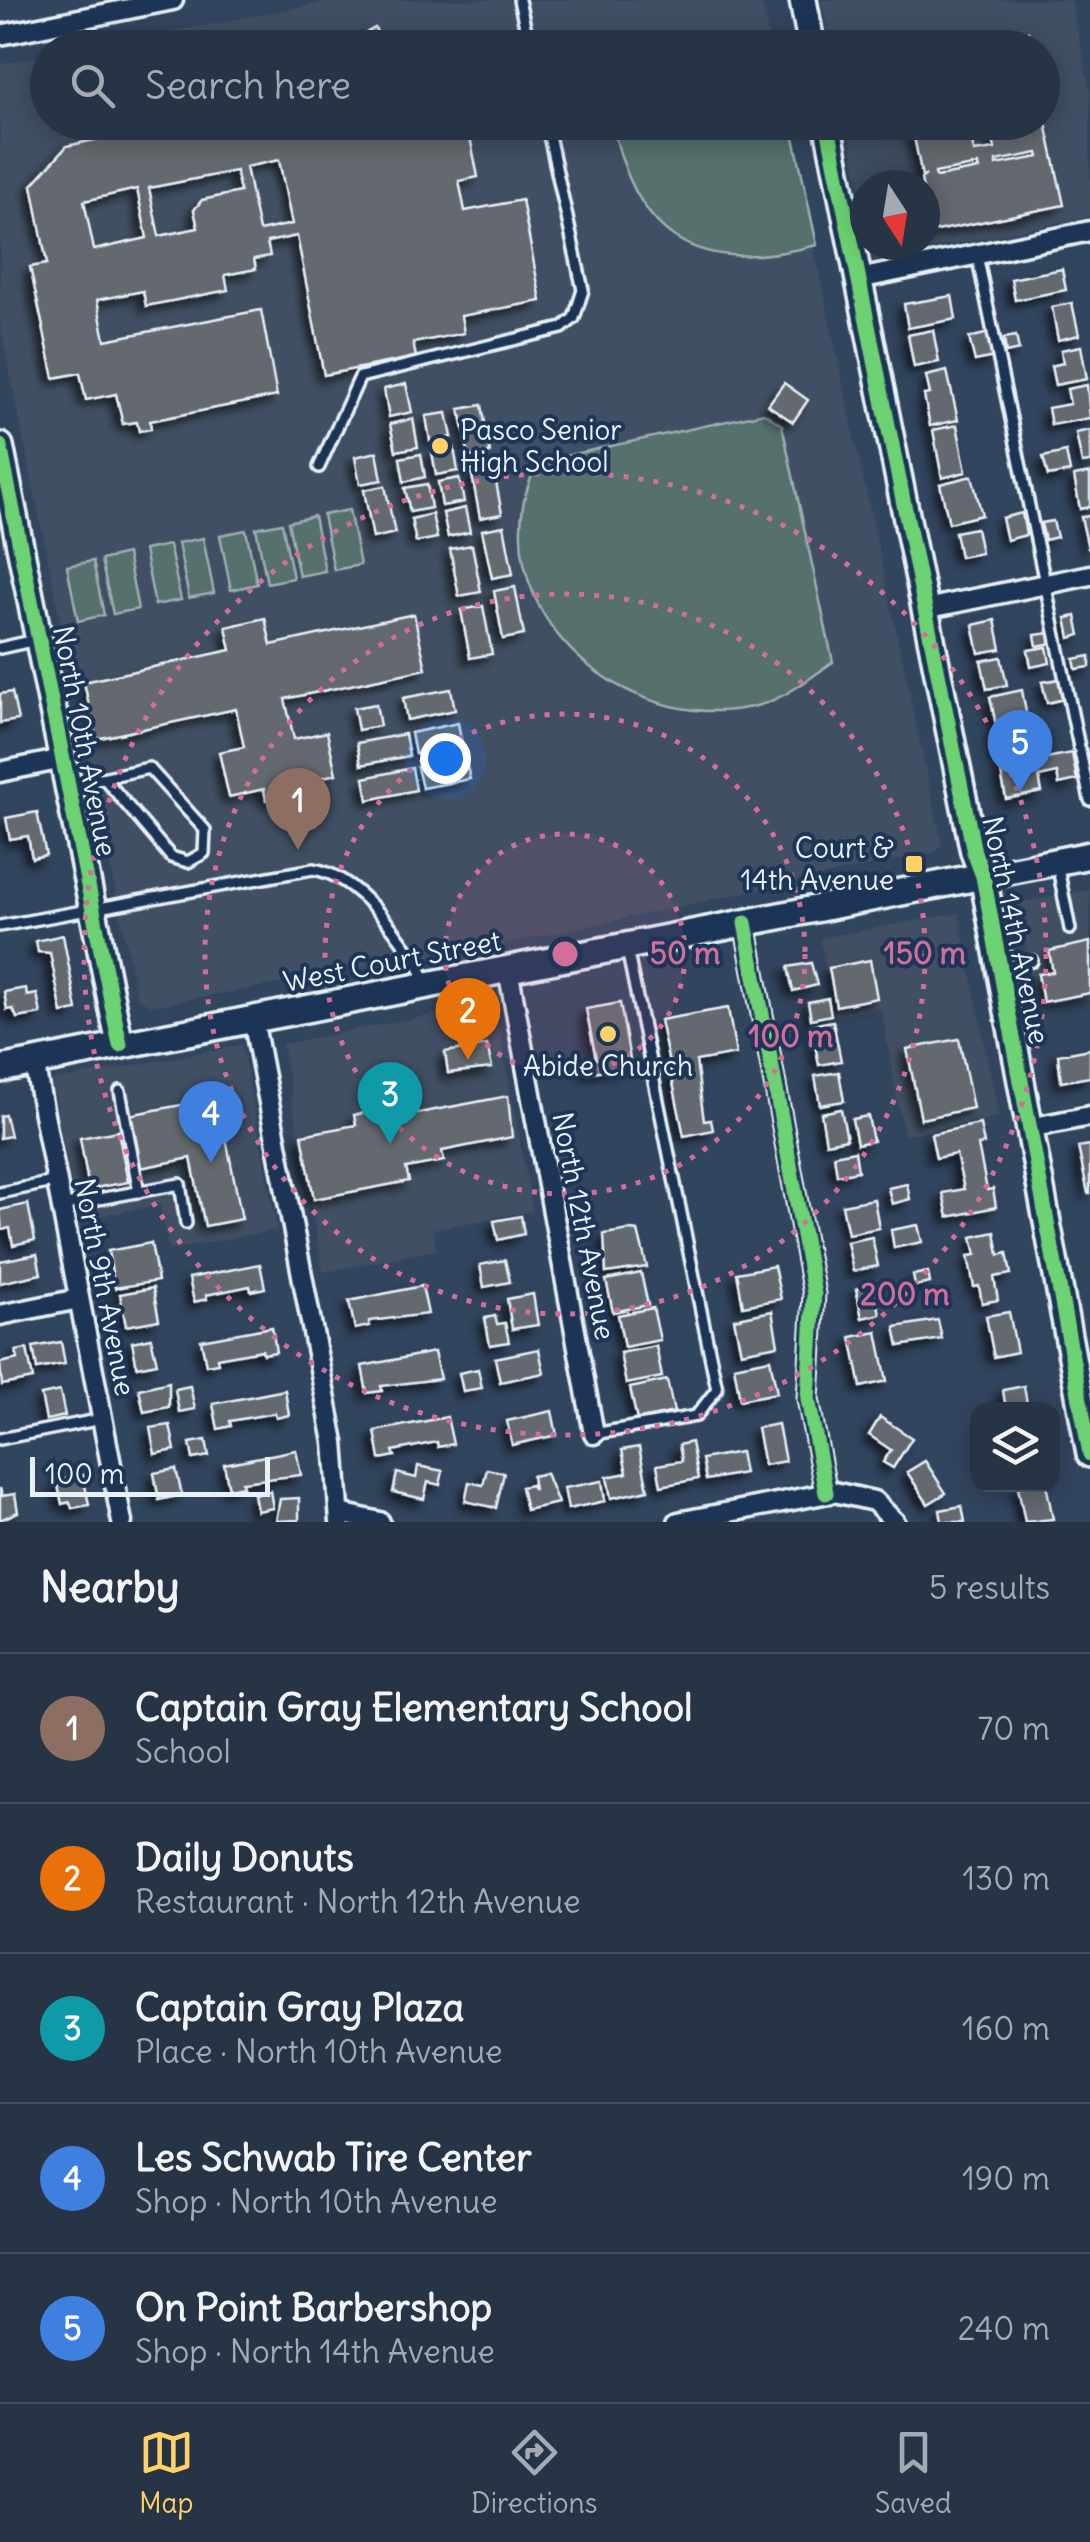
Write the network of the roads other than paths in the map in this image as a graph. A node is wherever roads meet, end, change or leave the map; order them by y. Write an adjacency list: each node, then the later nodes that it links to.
1 (173, 0): 6 (street)
2 (519, 0): 4 (lane)
3 (803, 0): 5 (street)
4 (526, 30)
5 (809, 30)
6 (0, 35)
7 (550, 140): 13 (lane)
8 (831, 140): 11 (street, North 14th Avenue)
9 (1090, 231): 10 (street)
10 (977, 254): 11 (street); 16 (lane)
11 (859, 278): 17 (street, North 14th Avenue)
12 (0, 446): 14 (street, North 10th Avenue)
13 (319, 468)
14 (8, 524): 18 (street, North 10th Avenue)
15 (1090, 575): 16 (street)
16 (1045, 584): 17 (street); 23 (lane)
17 (925, 609): 26 (street, North 14th Avenue)
18 (39, 639): 19 (lane); 21 (street, North 10th Avenue)
19 (0, 648)
20 (0, 772): 21 (street)
21 (65, 772): 22 (lane); 27 (street, North 10th Avenue)
22 (104, 778): 22 (lane)
23 (1090, 800)
24 (1090, 855): 25 (street, West Court Street)
25 (1057, 861): 26 (street, West Court Street); 30 (lane)
26 (982, 876): 28 (street, West Court Street); 33 (street, North 14th Avenue)
27 (93, 910): 29 (lane); 35 (lane); 37 (street, North 10th Avenue)
28 (745, 923): 31 (street, West Court Street); 55 (street)
29 (0, 926)
30 (1070, 929)
31 (626, 946): 34 (street, West Court Street); 52 (lane)
32 (1032, 961): 33 (lane)
33 (1000, 968): 42 (street, North 14th Avenue)
34 (508, 969): 35 (street, West Court Street); 52 (street, North 12th Avenue)
35 (429, 985): 36 (street, West Court Street)
36 (253, 1019): 37 (street, West Court Street); 56 (street)
37 (120, 1045): 38 (street, West Court Street)
38 (34, 1062): 39 (street, West Court Street); 43 (street, North 9th Avenue)
39 (0, 1069)
40 (120, 1092): 45 (lane)
41 (1090, 1116): 42 (street)
42 (1029, 1128): 50 (street, North 14th Avenue)
43 (57, 1182): 44 (lane); 46 (street, North 9th Avenue)
44 (0, 1192)
45 (139, 1192): 46 (lane); 47 (lane)
46 (61, 1206): 48 (street, North 9th Avenue)
47 (186, 1223)
48 (79, 1299): 49 (street); 51 (street, North 9th Avenue)
49 (0, 1315)
50 (1080, 1348): 54 (street, North 14th Avenue)
51 (102, 1419): 53 (lane); 58 (street, North 9th Avenue)
52 (594, 1434)
53 (0, 1439)
54 (1090, 1454)
55 (826, 1493): 57 (street); 61 (street)
56 (340, 1518): 59 (street)
57 (706, 1519): 60 (street)
58 (122, 1522)
59 (380, 1522)
60 (678, 1522)
61 (895, 1522)

